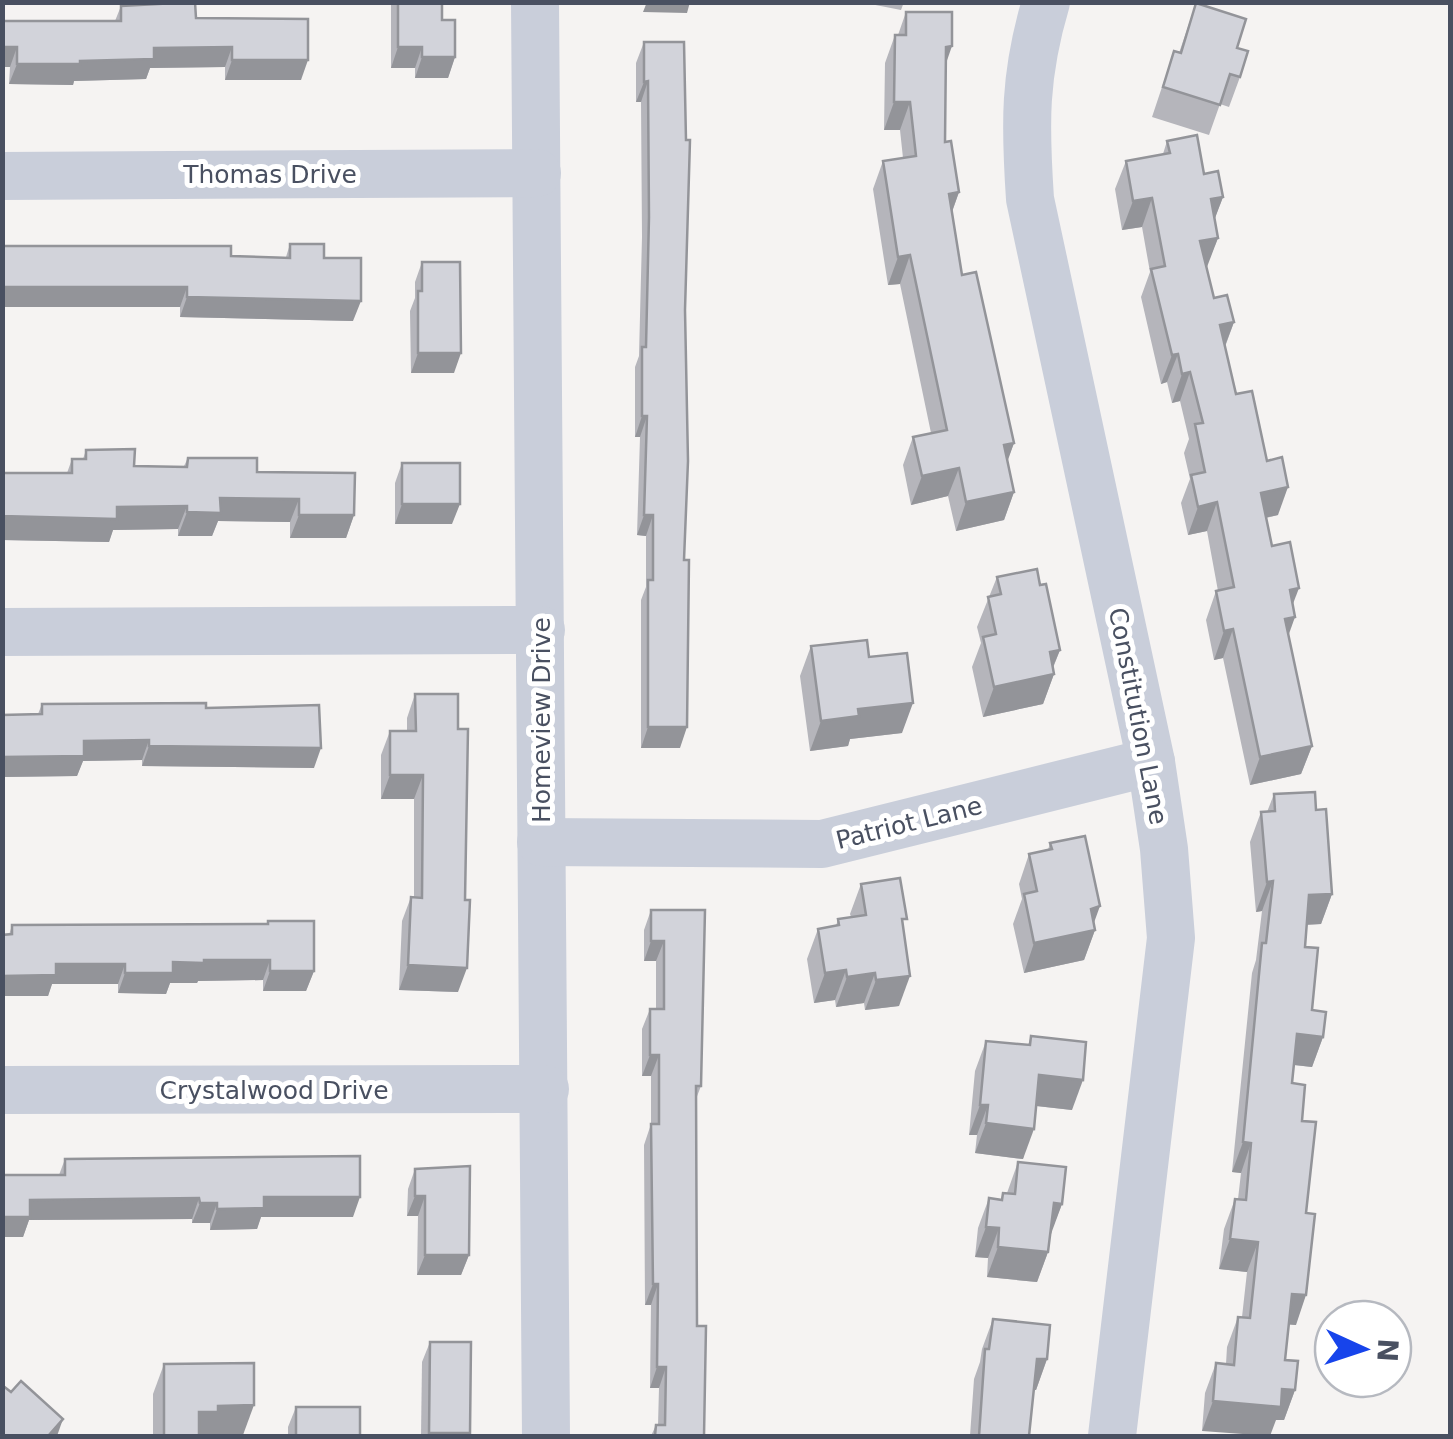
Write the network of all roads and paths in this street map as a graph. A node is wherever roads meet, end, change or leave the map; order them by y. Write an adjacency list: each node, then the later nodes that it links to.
1 (536, 2): 3 (street, Homeview Drive)
2 (1046, 2): 7 (street, Constitution Lane)
3 (537, 173): 4 (street, Thomas Drive); 5 (street, Homeview Drive)
4 (2, 176)
5 (541, 630): 6 (street); 8 (street, Homeview Drive)
6 (2, 632)
7 (1151, 762): 8 (street, Patriot Lane); 12 (street, Constitution Lane)
8 (542, 842): 9 (street, Homeview Drive)
9 (545, 1089): 10 (street, Crystalwood Drive); 11 (street, Homeview Drive)
10 (2, 1090)
11 (546, 1436)
12 (1112, 1436)

